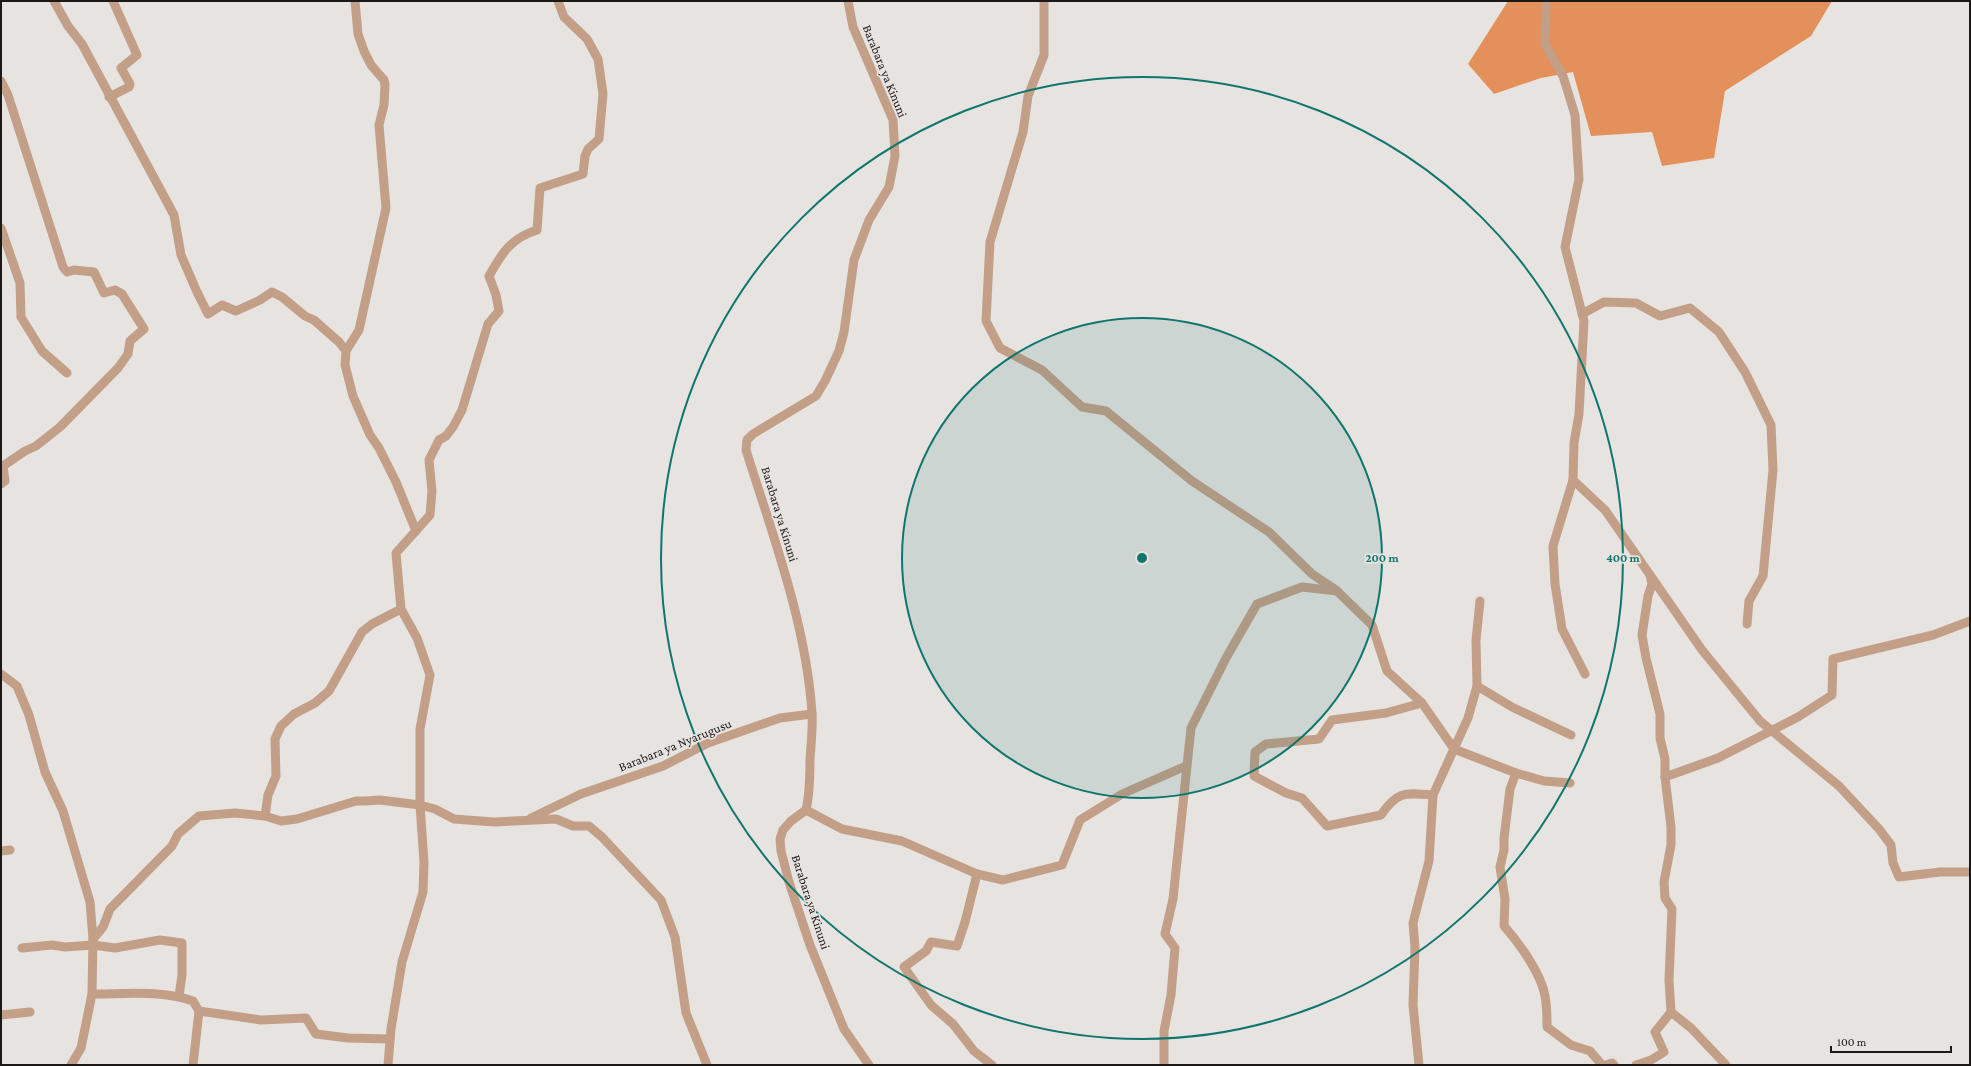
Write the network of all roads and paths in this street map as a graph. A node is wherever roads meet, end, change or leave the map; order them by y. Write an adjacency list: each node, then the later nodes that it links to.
1 (54, 1): 9 (street)
2 (113, 1): 9 (street)
3 (355, 1): 12 (street)
4 (558, 1): 16 (street)
5 (848, 1): 27 (street, Barabara ya Kinuni)
6 (1044, 1): 18 (street)
7 (1546, 1): 11 (street)
8 (1, 81): 15 (street)
9 (109, 96): 12 (street)
10 (1, 228): 13 (street)
11 (1582, 314): 14 (street); 22 (street)
12 (346, 351): 16 (street)
13 (67, 373)
14 (1573, 480): 17 (street); 24 (street)
15 (1, 484)
16 (416, 531): 20 (street)
17 (1650, 573): 28 (street); 33 (street)
18 (1337, 591): 26 (street); 31 (street)
19 (1480, 601): 25 (street)
20 (401, 609): 36 (street); 38 (street)
21 (1970, 621): 28 (street)
22 (1747, 624)
23 (1, 674): 42 (street)
24 (1585, 674)
25 (1478, 686): 29 (street); 30 (street)
26 (1422, 703): 30 (street); 35 (street)
27 (812, 714): 37 (street, Barabara ya Kinuni); 39 (street, Barabara ya Nyarugusu)
28 (1772, 731): 33 (street); 40 (street)
29 (1571, 735)
30 (1454, 749): 32 (street); 35 (street)
31 (1186, 766): 41 (street); 57 (street)
32 (1516, 772): 34 (street); 59 (street)
33 (1665, 777): 48 (street)
34 (1570, 783)
35 (1433, 795): 58 (street)
36 (420, 805): 38 (street, Barabara ya Nyarugusu); 39 (street, Barabara ya Nyarugusu); 50 (street)
37 (806, 810): 41 (street); 55 (street, Barabara ya Kinuni)
38 (265, 816): 42 (street, Barabara ya Nyarugusu)
39 (528, 819): 54 (street, Barabara ya Nyarugusu)
40 (1970, 872)
41 (977, 874): 56 (street)
42 (93, 942): 43 (street); 44 (street); 45 (street)
43 (22, 948)
44 (92, 994): 45 (street); 51 (street)
45 (179, 996): 46 (street)
46 (199, 1011): 50 (street); 52 (street)
47 (30, 1012): 49 (street)
48 (1671, 1012): 62 (street); 63 (street)
49 (1, 1015)
50 (390, 1039): 53 (street)
51 (71, 1065)
52 (193, 1065)
53 (388, 1065)
54 (707, 1065)
55 (869, 1065)
56 (992, 1065)
57 (1164, 1065)
58 (1419, 1065)
59 (1602, 1065)
60 (1606, 1065): 61 (street)
61 (1614, 1065)
62 (1636, 1065)
63 (1726, 1065)

